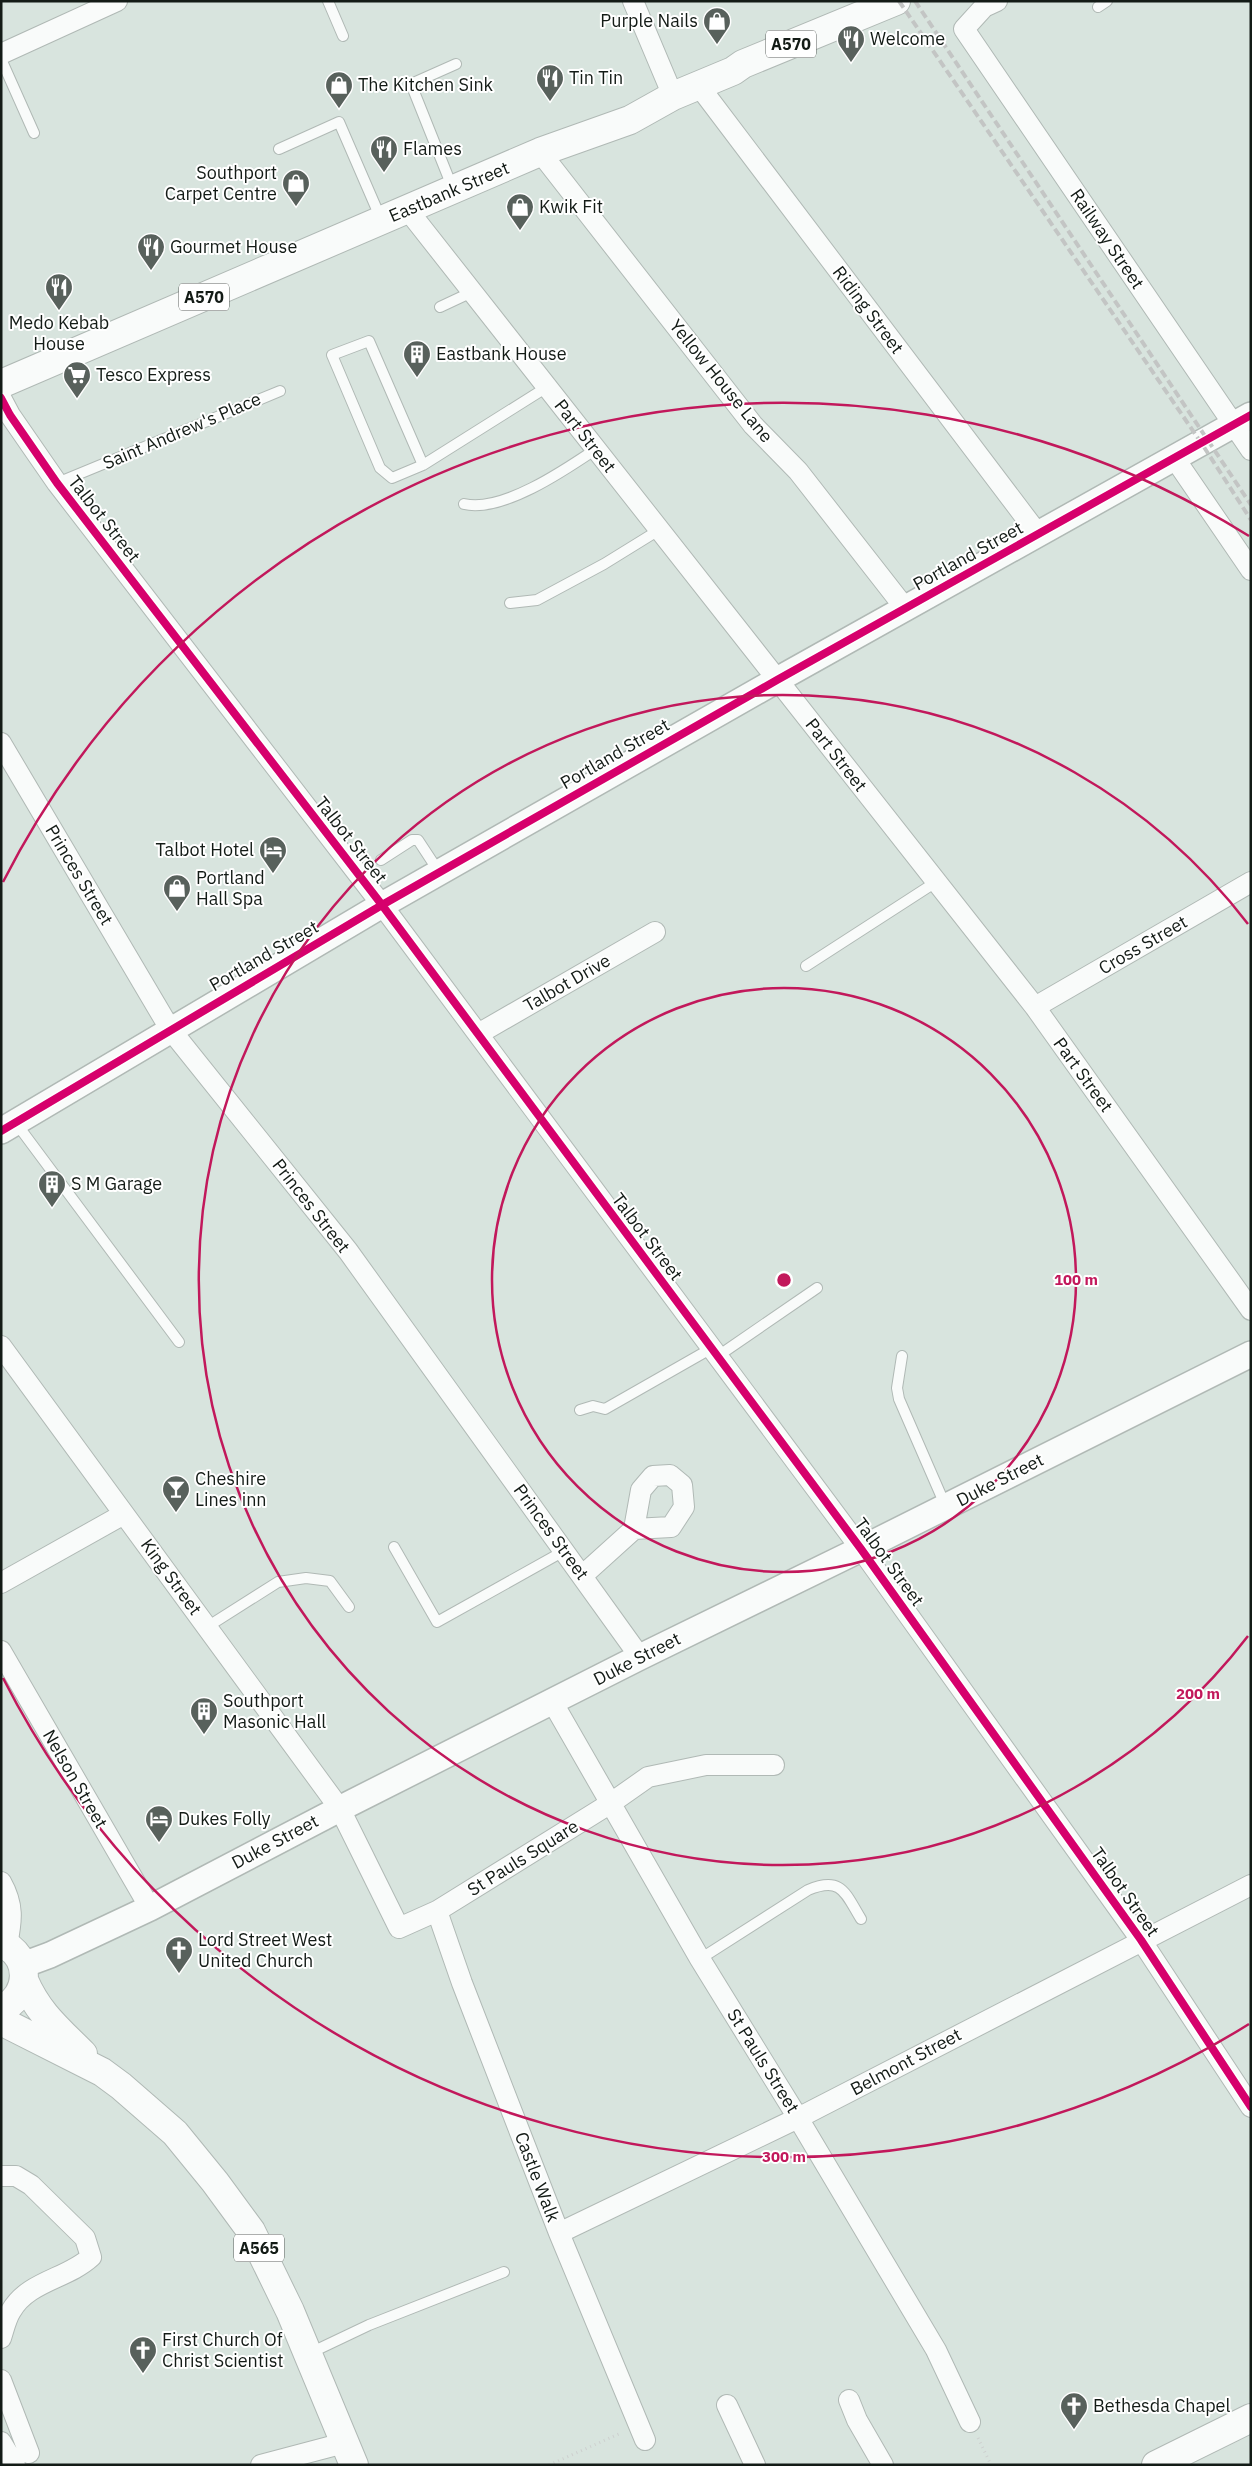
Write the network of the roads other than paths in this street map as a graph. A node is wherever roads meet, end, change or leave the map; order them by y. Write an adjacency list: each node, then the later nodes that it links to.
1 (117, 1): 9 (street)
2 (328, 1): 8 (lane)
3 (633, 1): 13 (street)
4 (997, 1): 26 (street, Railway Street)
5 (1107, 1): 7 (lane)
6 (890, 3): 12 (main road, Eastbank Street / A570)
7 (1098, 7)
8 (343, 36)
9 (1, 54)
10 (1, 59): 14 (lane)
11 (456, 64): 17 (lane)
12 (699, 86): 13 (main road, Eastbank Street / A570); 34 (street, Riding Street)
13 (673, 96): 16 (main road, Eastbank Street / A570)
14 (34, 133)
15 (279, 149): 19 (lane)
16 (540, 152): 17 (main road, Eastbank Street / A570); 37 (street, Yellow House Lane)
17 (454, 190): 18 (main road, Eastbank Street / A570)
18 (407, 210): 19 (main road, Eastbank Street / A570); 20 (street, Part Street)
19 (382, 220): 22 (main road, Eastbank Street / A570)
20 (472, 292): 21 (lane); 23 (street, Part Street)
21 (440, 307)
22 (1, 384)
23 (547, 387): 27 (street, Part Street); 30 (lane)
24 (280, 391): 31 (lane, Saint Andrew's Place)
25 (1, 398): 31 (street, Talbot Street)
26 (1242, 420): 28 (street, Railway Street); 29 (street, Portland Street)
27 (596, 449): 32 (lane); 33 (street, Part Street)
28 (1251, 450)
29 (1175, 459): 34 (street, Portland Street); 35 (street)
30 (423, 465): 30 (lane)
31 (57, 483): 44 (street, Talbot Street)
32 (464, 504)
33 (659, 530): 36 (lane); 38 (street, Part Street)
34 (1038, 534): 37 (street, Portland Street)
35 (1251, 570)
36 (510, 603)
37 (905, 608): 38 (street, Portland Street)
38 (777, 680): 41 (street, Portland Street); 42 (street, Part Street)
39 (1, 743): 48 (street, Princes Street)
40 (381, 860): 41 (lane)
41 (439, 872): 44 (street, Portland Street)
42 (936, 882): 46 (lane); 47 (street, Part Street)
43 (1251, 882): 47 (street, Cross Street)
44 (382, 905): 48 (street, Portland Street); 49 (street, Talbot Street)
45 (655, 932): 49 (street, Talbot Drive)
46 (806, 966)
47 (1035, 1007): 52 (street, Part Street)
48 (170, 1029): 50 (street, Portland Street); 64 (street, Princes Street)
49 (478, 1034): 55 (street, Talbot Street)
50 (8, 1127): 53 (lane)
51 (817, 1288): 55 (lane)
52 (1251, 1310)
53 (179, 1342)
54 (1, 1346): 60 (street, King Street)
55 (715, 1352): 58 (lane); 63 (street, Talbot Street)
56 (1251, 1354): 59 (street, Duke Street)
57 (902, 1356): 59 (lane)
58 (580, 1410)
59 (946, 1507): 63 (street, Duke Street)
60 (124, 1514): 66 (street); 68 (street, King Street)
61 (634, 1529): 65 (street)
62 (394, 1546): 64 (lane)
63 (861, 1549): 70 (street, Duke Street); 80 (street, Talbot Street)
64 (564, 1551): 65 (street, Princes Street)
65 (582, 1576): 70 (street, Princes Street)
66 (1, 1583)
67 (349, 1607): 68 (lane)
68 (207, 1627): 74 (street, King Street)
69 (1, 1651): 77 (street, Nelson Street)
70 (640, 1656): 71 (street, Duke Street)
71 (553, 1703): 73 (street, St Pauls Street); 74 (street, Duke Street)
72 (774, 1765): 73 (street, St Pauls Square)
73 (611, 1803): 78 (street, St Pauls Square); 82 (street, St Pauls Street)
74 (340, 1809): 77 (street, Duke Street); 78 (street, St Pauls Square)
75 (1, 1882): 81 (street)
76 (1251, 1885): 80 (street, Belmont Street)
77 (150, 1908): 81 (street, Duke Street)
78 (437, 1910): 89 (street, Castle Walk)
79 (861, 1919): 82 (lane)
80 (1141, 1940): 86 (street, Talbot Street); 87 (street, Belmont Street)
81 (14, 1958): 83 (main road); 85 (main road, A565)
82 (700, 1958): 87 (street, St Pauls Street)
83 (1, 2009)
84 (1, 2021): 85 (main road, A565)
85 (102, 2072): 92 (main road, A565)
86 (1251, 2108)
87 (798, 2118): 89 (street, Belmont Street); 97 (street, St Pauls Street)
88 (1, 2176): 91 (street)
89 (559, 2233): 98 (street, Castle Walk)
90 (504, 2272): 92 (lane)
91 (1, 2338)
92 (307, 2355): 100 (main road, A565)
93 (1, 2380): 101 (street)
94 (849, 2400): 104 (street)
95 (727, 2405): 103 (street)
96 (1251, 2418): 105 (main road)
97 (970, 2422)
98 (642, 2433)
99 (1, 2442): 101 (street)
100 (349, 2454): 102 (street)
101 (22, 2459)
102 (261, 2465)
103 (755, 2465)
104 (883, 2465)
105 (1156, 2465)

